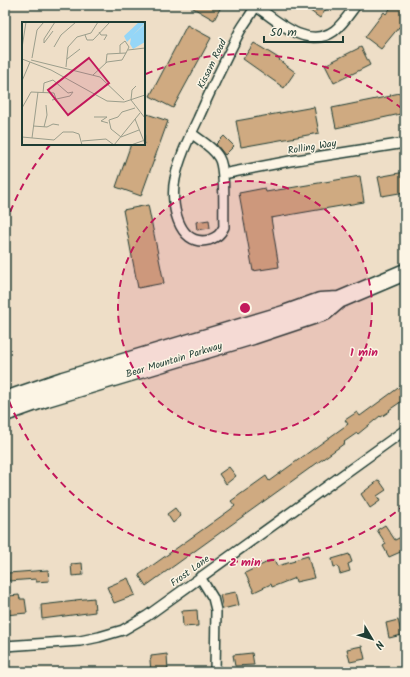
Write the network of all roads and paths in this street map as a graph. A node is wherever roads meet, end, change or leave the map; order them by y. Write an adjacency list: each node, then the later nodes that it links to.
1 (356, 5): 2 (street, Kissam Road)
2 (256, 6): 3 (street, Kissam Road)
3 (191, 133): 5 (street); 5 (street, Kissam Road)
4 (405, 143): 5 (street, Rolling Way)
5 (223, 174)
6 (405, 272): 7 (highway, Bear Mountain Parkway)
7 (339, 300): 8 (highway, Bear Mountain Parkway); 9 (highway, Bear Mountain Parkway)
8 (5, 400)
9 (5, 413)
10 (405, 430): 11 (street, Frost Lane)
11 (200, 577): 12 (street, Frost Lane); 13 (street)
12 (5, 646)
13 (215, 672)

